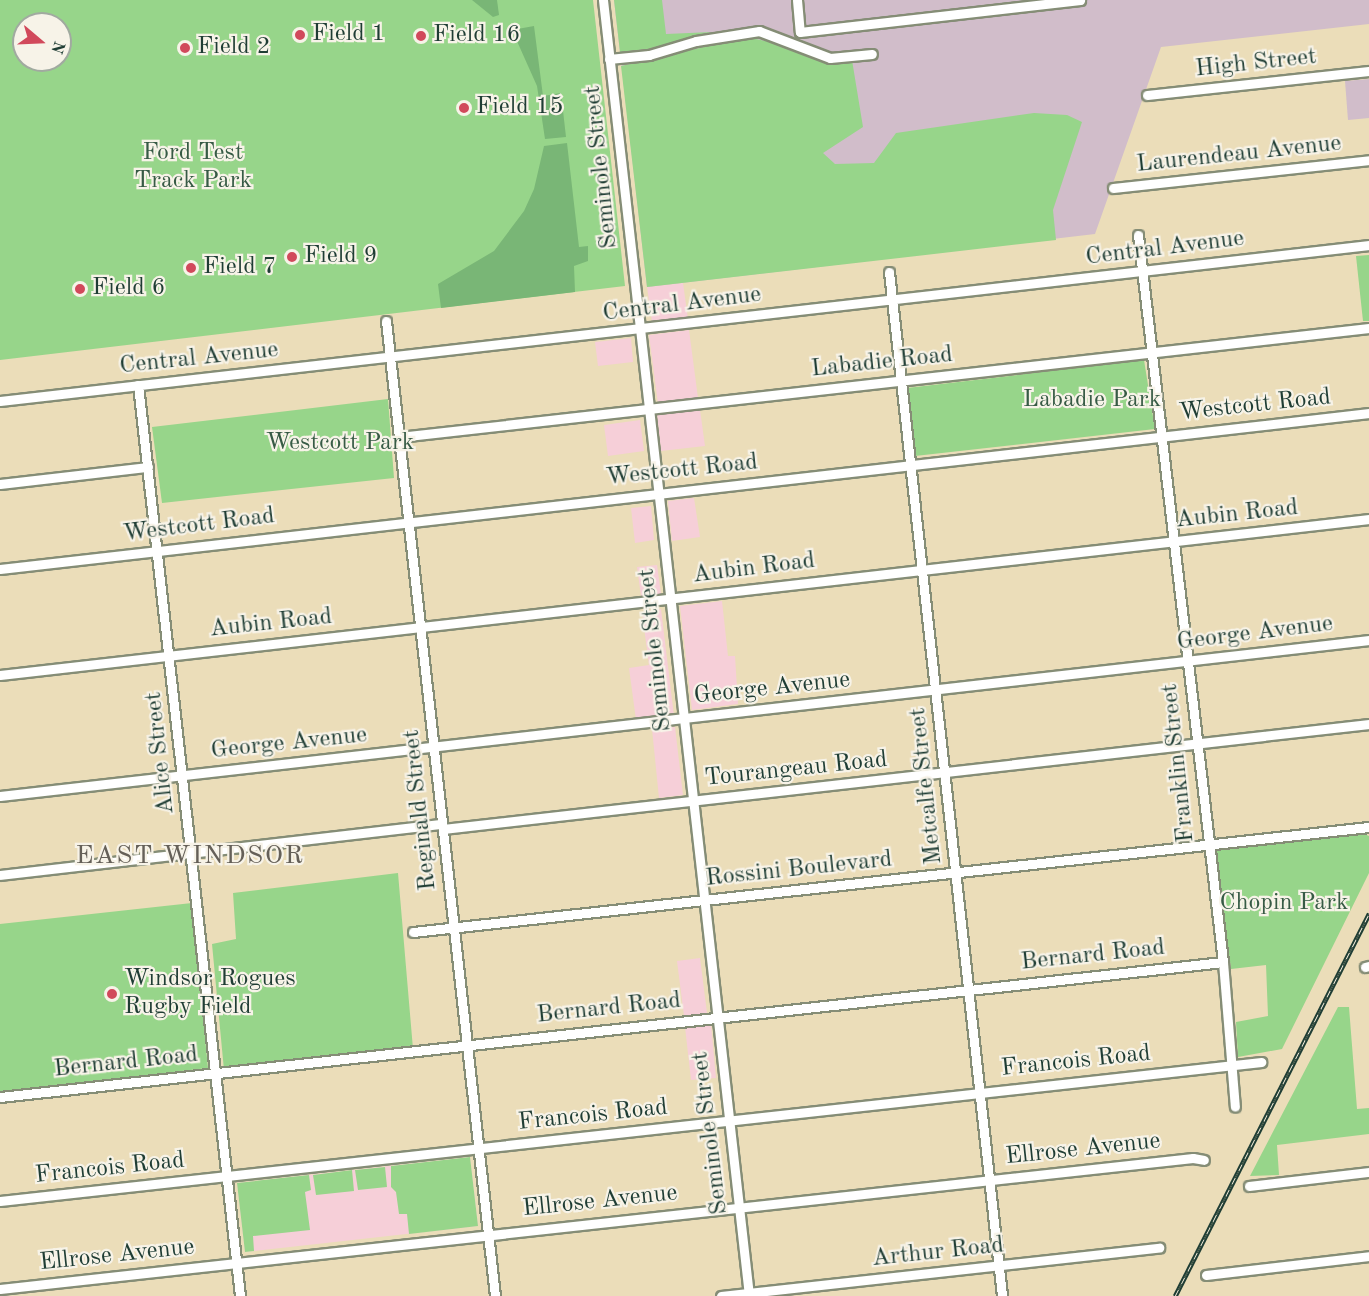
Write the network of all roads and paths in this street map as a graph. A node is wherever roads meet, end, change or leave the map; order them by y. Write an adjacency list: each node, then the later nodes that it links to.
1 (603, 0): 5 (street, Seminole Street)
2 (797, 0): 3 (street)
3 (1080, 0)
4 (872, 54): 5 (street)
5 (609, 59): 17 (street, Seminole Street)
6 (1369, 71): 7 (street, High Street)
7 (1147, 95)
8 (1369, 160): 9 (street, Laurendeau Avenue)
9 (1113, 188)
10 (1138, 235): 12 (street, Franklin Street)
11 (1369, 245): 12 (street, Central Avenue)
12 (1142, 271): 14 (street, Central Avenue); 18 (street, Franklin Street)
13 (889, 272): 14 (street, Metcalfe Street)
14 (892, 300): 17 (street, Central Avenue); 20 (street, Metcalfe Street)
15 (386, 321): 19 (street, Reginald Street)
16 (1369, 328): 18 (street, Labadie Road)
17 (640, 329): 19 (street, Central Avenue); 23 (street, Seminole Street)
18 (1152, 352): 20 (street, Labadie Road); 26 (street, Franklin Street)
19 (390, 357): 21 (street, Central Avenue); 25 (street, Reginald Street)
20 (901, 381): 23 (street, Labadie Road); 27 (street, Metcalfe Street)
21 (138, 386): 22 (street, Central Avenue); 28 (street, Alice Street)
22 (0, 401)
23 (649, 409): 25 (street, Labadie Road); 30 (street, Seminole Street)
24 (1369, 413): 26 (street, Westcott Road)
25 (399, 437): 32 (street, Reginald Street)
26 (1161, 437): 27 (street, Westcott Road); 33 (street, Franklin Street)
27 (910, 465): 30 (street, Westcott Road); 36 (street, Metcalfe Street)
28 (148, 467): 29 (street); 34 (street, Alice Street)
29 (0, 484)
30 (659, 494): 32 (street, Westcott Road); 37 (street, Seminole Street)
31 (1369, 519): 33 (street, Aubin Road)
32 (408, 522): 34 (street, Westcott Road); 38 (street, Reginald Street)
33 (1174, 541): 36 (street, Aubin Road); 41 (street, Franklin Street)
34 (158, 551): 35 (street, Westcott Road); 40 (street, Alice Street)
35 (0, 569)
36 (923, 570): 37 (street, Aubin Road); 43 (street, Metcalfe Street)
37 (670, 598): 38 (street, Aubin Road); 44 (street, Seminole Street)
38 (420, 627): 40 (street, Aubin Road); 47 (street, Reginald Street)
39 (1369, 640): 41 (street, George Avenue)
40 (170, 656): 42 (street, Aubin Road); 49 (street, Alice Street)
41 (1187, 661): 43 (street, George Avenue); 46 (street, Franklin Street)
42 (0, 675)
43 (936, 691): 44 (street, George Avenue); 48 (street, Metcalfe Street)
44 (684, 719): 47 (street, George Avenue); 51 (street, Seminole Street)
45 (1369, 724): 46 (street, Tourangeau Road)
46 (1197, 744): 48 (street, Tourangeau Road); 54 (street, Franklin Street)
47 (434, 747): 49 (street, George Avenue); 52 (street, Reginald Street)
48 (945, 773): 51 (street, Tourangeau Road); 56 (street, Metcalfe Street)
49 (183, 776): 50 (street, George Avenue); 55 (street, Alice Street)
50 (0, 796)
51 (692, 801): 52 (street, Tourangeau Road); 58 (street, Seminole Street)
52 (442, 827): 55 (street, Tourangeau Road); 59 (street, Reginald Street)
53 (1369, 827): 54 (street, Rossini Boulevard)
54 (1207, 845): 56 (street, Rossini Boulevard); 61 (street, Franklin Street)
55 (191, 853): 57 (street, Tourangeau Road); 67 (street, Alice Street)
56 (956, 873): 58 (street, Rossini Boulevard); 62 (street, Metcalfe Street)
57 (0, 875)
58 (703, 900): 59 (street, Rossini Boulevard); 63 (street, Seminole Street)
59 (454, 927): 60 (street, Rossini Boulevard); 64 (street, Reginald Street)
60 (413, 932)
61 (1223, 962): 62 (street, Bernard Road); 66 (street, Franklin Street)
62 (969, 989): 63 (street, Bernard Road); 68 (street, Metcalfe Street)
63 (717, 1017): 64 (street, Bernard Road); 71 (street, Seminole Street)
64 (467, 1045): 67 (street, Bernard Road); 72 (street, Reginald Street)
65 (1261, 1062): 66 (street, Francois Road)
66 (1234, 1064): 68 (street, Francois Road); 70 (street, Franklin Street)
67 (215, 1073): 69 (street, Bernard Road); 75 (street, Alice Street)
68 (980, 1092): 71 (street, Francois Road); 76 (street, Metcalfe Street)
69 (0, 1097)
70 (1235, 1107)
71 (729, 1120): 72 (street, Francois Road); 79 (street, Seminole Street)
72 (478, 1148): 75 (street, Francois Road); 80 (street, Reginald Street)
73 (1204, 1160): 76 (street, Ellrose Avenue)
74 (1369, 1172): 77 (street)
75 (227, 1176): 78 (street, Francois Road); 83 (street, Alice Street)
76 (990, 1180): 79 (street, Ellrose Avenue); 84 (street, Metcalfe Street)
77 (1249, 1186)
78 (0, 1201)
79 (739, 1207): 80 (street, Ellrose Avenue); 87 (street, Seminole Street)
80 (488, 1235): 83 (street, Ellrose Avenue); 89 (street, Reginald Street)
81 (1159, 1248): 84 (street, Arthur Road)
82 (1369, 1256): 85 (street)
83 (237, 1263): 86 (street, Ellrose Avenue); 88 (street, Alice Street)
84 (999, 1266): 87 (street, Arthur Road); 91 (street, Metcalfe Street)
85 (1206, 1275)
86 (0, 1289)
87 (748, 1294): 90 (street, Arthur Road)
88 (240, 1296)
89 (495, 1296)
90 (721, 1296)
91 (1002, 1296)

